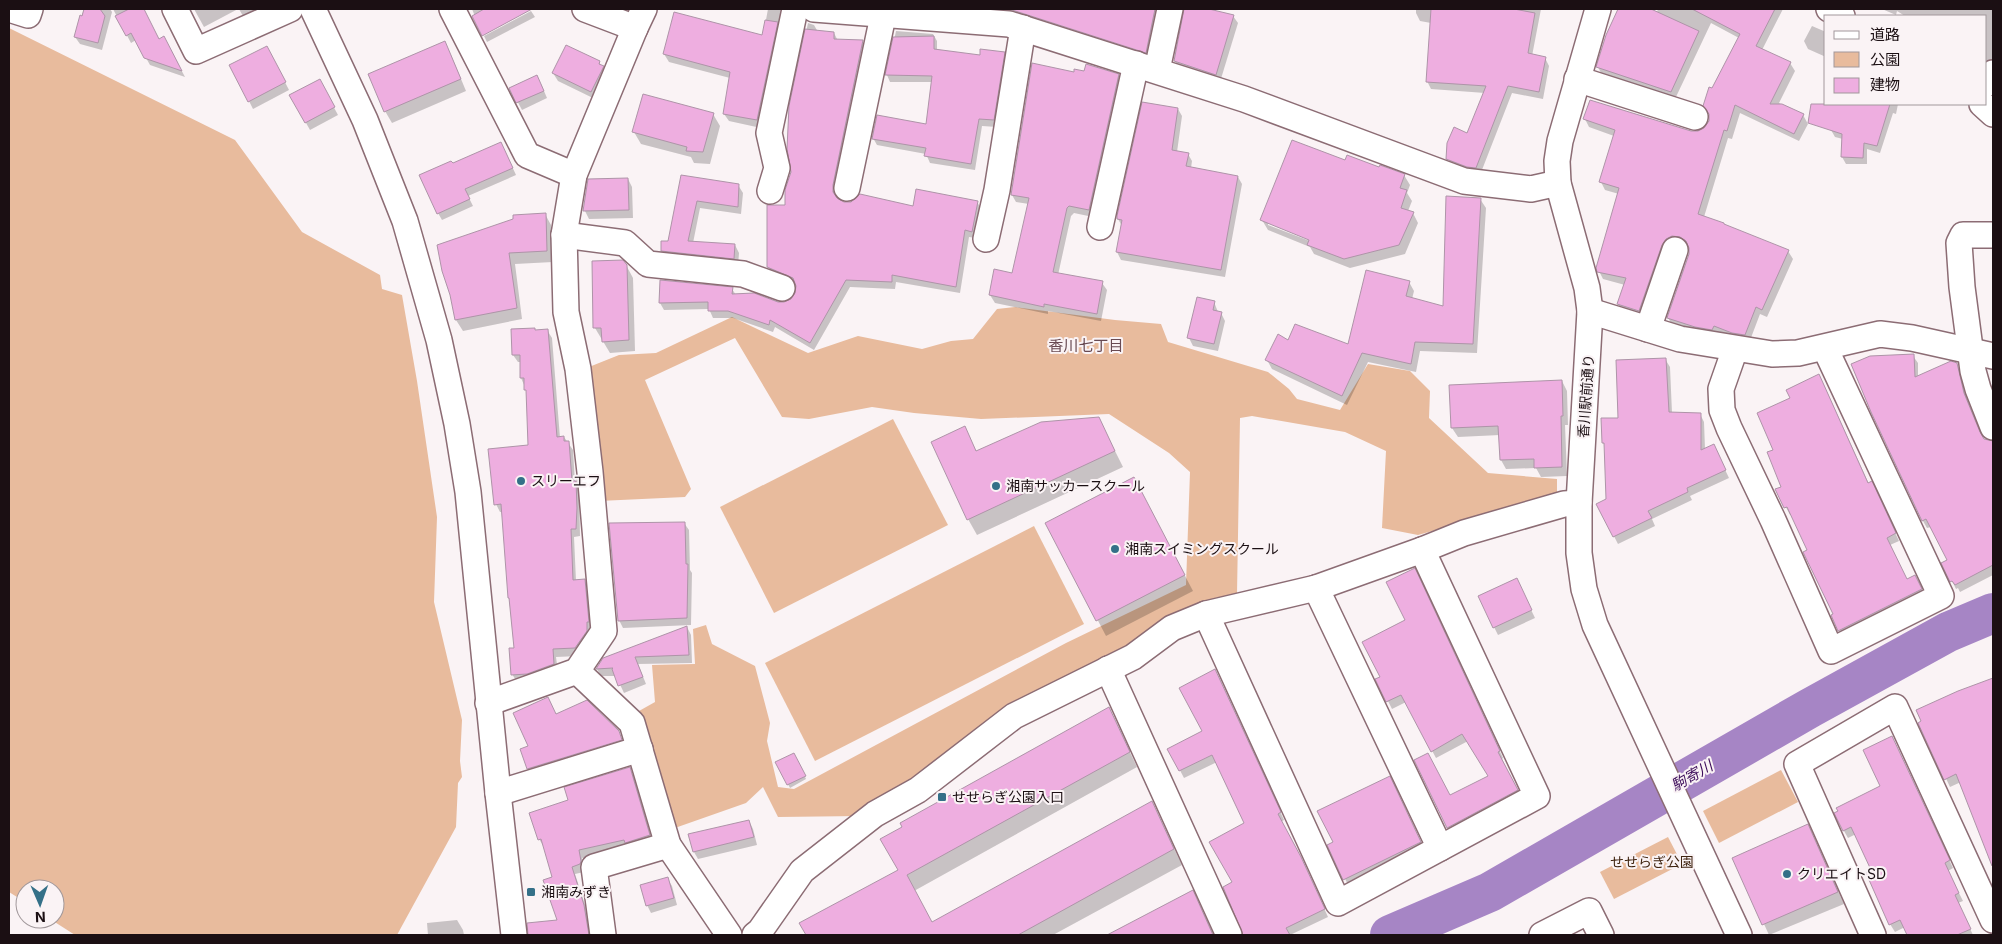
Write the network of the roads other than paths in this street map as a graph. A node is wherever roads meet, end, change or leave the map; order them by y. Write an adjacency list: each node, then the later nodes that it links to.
1 (9, 9): 2 (street)
2 (30, 9)
3 (174, 9): 4 (street)
4 (290, 9)
5 (313, 9): 44 (street)
6 (452, 9): 22 (street)
7 (585, 9): 15 (street)
8 (795, 9): 25 (street)
9 (814, 9): 14 (street)
10 (1170, 9): 17 (street)
11 (1829, 9): 13 (street)
12 (1590, 10): 18 (street, 香川駅前通り)
13 (1840, 15)
14 (883, 16): 16 (street); 24 (street)
15 (640, 18): 22 (street)
16 (1014, 20): 17 (street); 29 (street)
17 (1147, 67): 23 (street); 26 (street)
18 (1577, 79): 21 (street); 23 (street, 香川駅前通り)
19 (1983, 105): 20 (street)
20 (1993, 114)
21 (1696, 117)
22 (574, 175): 28 (street)
23 (1558, 183): 32 (street, 香川駅前通り)
24 (847, 188)
25 (770, 191)
26 (1100, 227)
27 (1993, 234): 36 (street)
28 (564, 235): 31 (street); 43 (street)
29 (986, 238)
30 (1675, 250): 33 (street)
31 (782, 288)
32 (1590, 312): 33 (street); 38 (street, 香川駅前通り)
33 (1648, 329): 35 (street)
34 (1824, 348): 35 (street); 35 (street); 36 (street)
35 (1735, 349)
36 (1982, 354): 37 (street)
37 (1993, 427)
38 (1579, 503): 39 (street); 57 (street, 香川駅前通り)
39 (1422, 550): 40 (street); 48 (street)
40 (1316, 588): 41 (street); 48 (street)
41 (1206, 614): 42 (street); 48 (street)
42 (1108, 669): 53 (street); 54 (street)
43 (577, 672): 44 (street); 45 (street)
44 (488, 703): 46 (street)
45 (640, 749): 46 (street); 47 (street)
46 (498, 793): 50 (street)
47 (668, 845): 51 (street); 52 (street)
48 (1440, 848)
49 (1993, 920): 58 (street)
50 (514, 935)
51 (603, 935)
52 (729, 935)
53 (755, 935)
54 (1229, 935)
55 (1542, 935): 56 (street)
56 (1601, 935)
57 (1739, 935)
58 (1873, 935)

